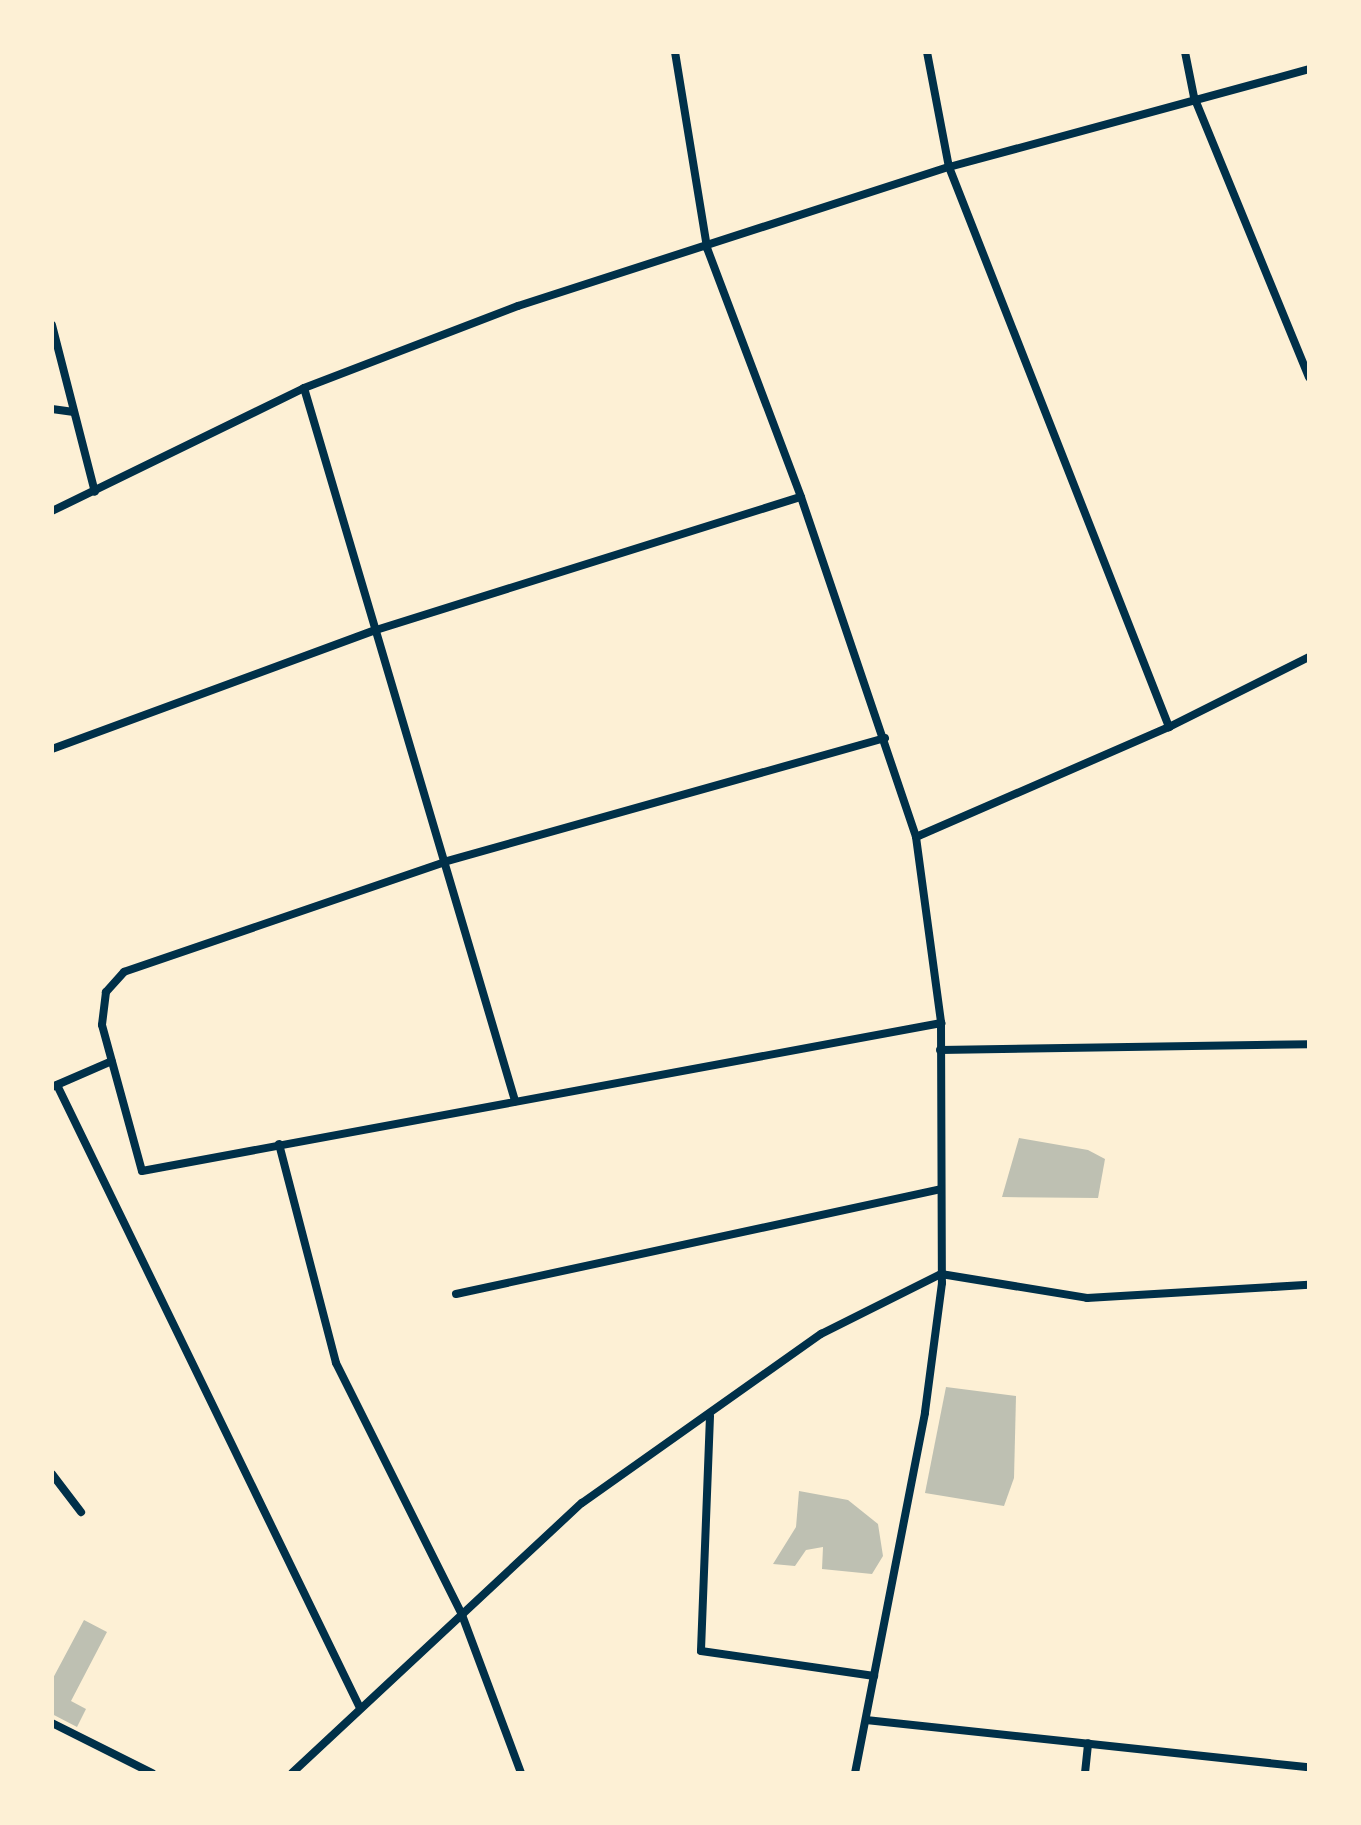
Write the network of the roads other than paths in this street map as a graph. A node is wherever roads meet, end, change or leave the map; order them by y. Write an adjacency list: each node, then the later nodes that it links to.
1 (675, 52): 7 (street)
2 (927, 52): 6 (street)
3 (1185, 52): 5 (street)
4 (1309, 69): 5 (street)
5 (1194, 97): 6 (street); 9 (street)
6 (949, 167): 7 (street); 18 (street)
7 (707, 248): 10 (street); 14 (street)
8 (52, 325): 12 (street)
9 (1309, 377)
10 (304, 388): 13 (street); 16 (street)
11 (52, 409): 12 (street)
12 (74, 412): 13 (street)
13 (95, 492): 15 (street)
14 (801, 497): 16 (street); 19 (street)
15 (52, 511)
16 (376, 630): 20 (street); 22 (street)
17 (1309, 657): 18 (street)
18 (1169, 727): 21 (street)
19 (885, 738): 21 (street); 22 (street)
20 (52, 749)
21 (916, 837): 23 (street)
22 (445, 862): 26 (street); 28 (street)
23 (941, 1023): 25 (street); 28 (street)
24 (1309, 1044): 25 (street)
25 (940, 1050): 30 (street)
26 (112, 1061): 27 (street); 29 (street)
27 (55, 1086): 39 (street)
28 (515, 1101): 29 (street)
29 (279, 1144): 37 (street)
30 (941, 1189): 31 (street); 33 (street)
31 (941, 1274): 32 (street); 34 (street); 38 (street)
32 (1309, 1285)
33 (456, 1294)
34 (710, 1416): 37 (street); 38 (street)
35 (52, 1474): 36 (street)
36 (81, 1512)
37 (462, 1615): 39 (street); 46 (street)
38 (874, 1676): 40 (street)
39 (360, 1708): 45 (street)
40 (866, 1720): 42 (street); 47 (street)
41 (52, 1723): 44 (street)
42 (1088, 1743): 43 (street); 48 (street)
43 (1309, 1767)
44 (152, 1773)
45 (292, 1773)
46 (521, 1773)
47 (855, 1773)
48 (1085, 1773)

